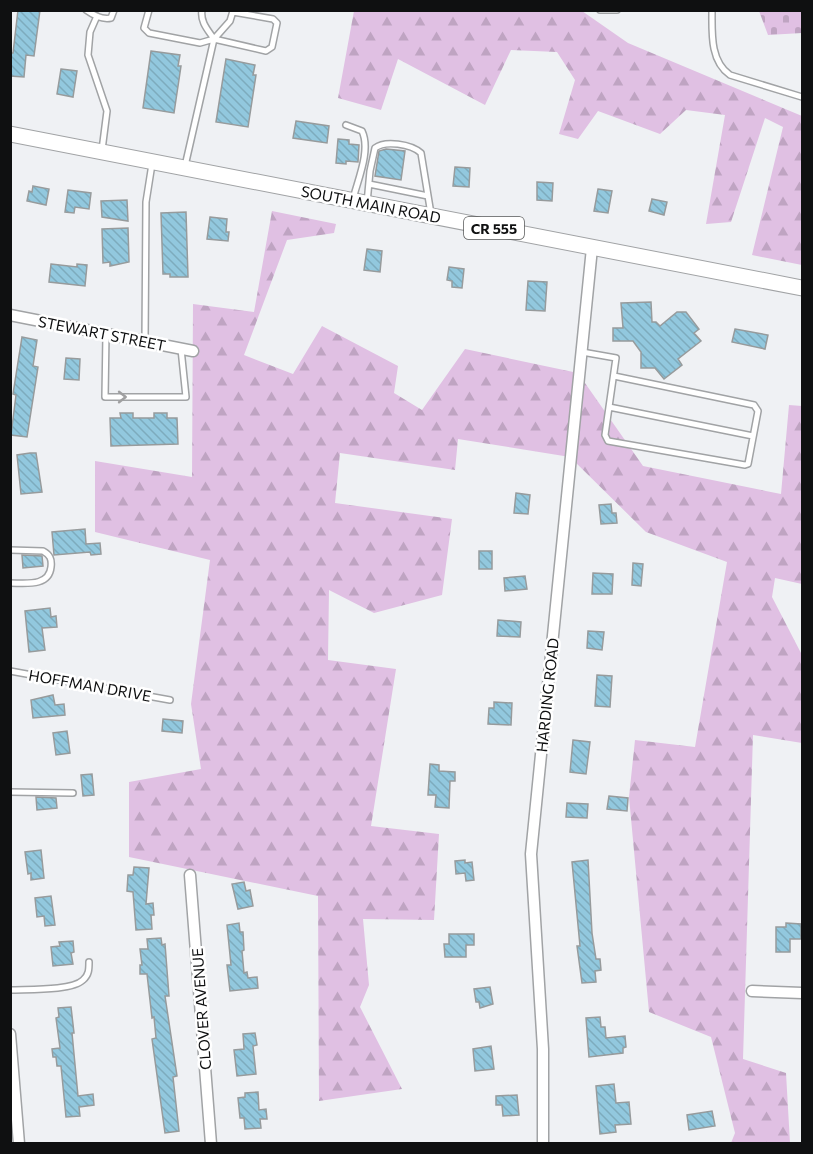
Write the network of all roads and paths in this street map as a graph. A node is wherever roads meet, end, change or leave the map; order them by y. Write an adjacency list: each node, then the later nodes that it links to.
1 (86, 10): 9 (lane)
2 (114, 10): 9 (lane)
3 (149, 10): 10 (lane)
4 (600, 10): 5 (lane)
5 (617, 10)
6 (712, 10): 11 (lane)
7 (201, 11): 10 (lane)
8 (233, 11): 10 (lane); 10 (lane)
9 (96, 16): 14 (lane)
10 (214, 39): 16 (lane)
11 (802, 97)
12 (346, 125): 19 (lane)
13 (10, 134): 14 (main road, SOUTH MAIN ROAD / CR 555)
14 (102, 152): 15 (main road, SOUTH MAIN ROAD / CR 555)
15 (153, 161): 16 (main road, SOUTH MAIN ROAD / CR 555); 25 (lane)
16 (185, 168): 19 (main road, SOUTH MAIN ROAD / CR 555)
17 (369, 184): 18 (lane); 18 (lane); 19 (lane)
18 (428, 196): 20 (lane)
19 (360, 202): 20 (main road, SOUTH MAIN ROAD / CR 555)
20 (431, 216): 21 (main road, SOUTH MAIN ROAD / CR 555)
21 (592, 248): 22 (main road, SOUTH MAIN ROAD / CR 555); 27 (street, HARDING ROAD)
22 (802, 288)
23 (10, 315): 24 (street, STEWART STREET)
24 (106, 334): 25 (street, STEWART STREET); 26 (lane, one-way to 26)
25 (146, 342): 26 (street, STEWART STREET)
26 (187, 350)
27 (582, 352): 28 (lane); 45 (street, HARDING ROAD)
28 (614, 376): 29 (lane); 30 (lane)
29 (609, 407): 30 (lane); 30 (lane)
30 (753, 436)
31 (10, 550): 32 (lane)
32 (10, 583)
33 (10, 671): 34 (lane, HOFFMAN DRIVE)
34 (170, 700)
35 (10, 792): 36 (lane)
36 (73, 793)
37 (190, 875): 44 (street, CLOVER AVENUE)
38 (89, 962): 39 (lane)
39 (10, 990)
40 (752, 991): 41 (street)
41 (802, 993)
42 (10, 1034): 43 (street)
43 (19, 1143)
44 (212, 1143)
45 (543, 1143)

